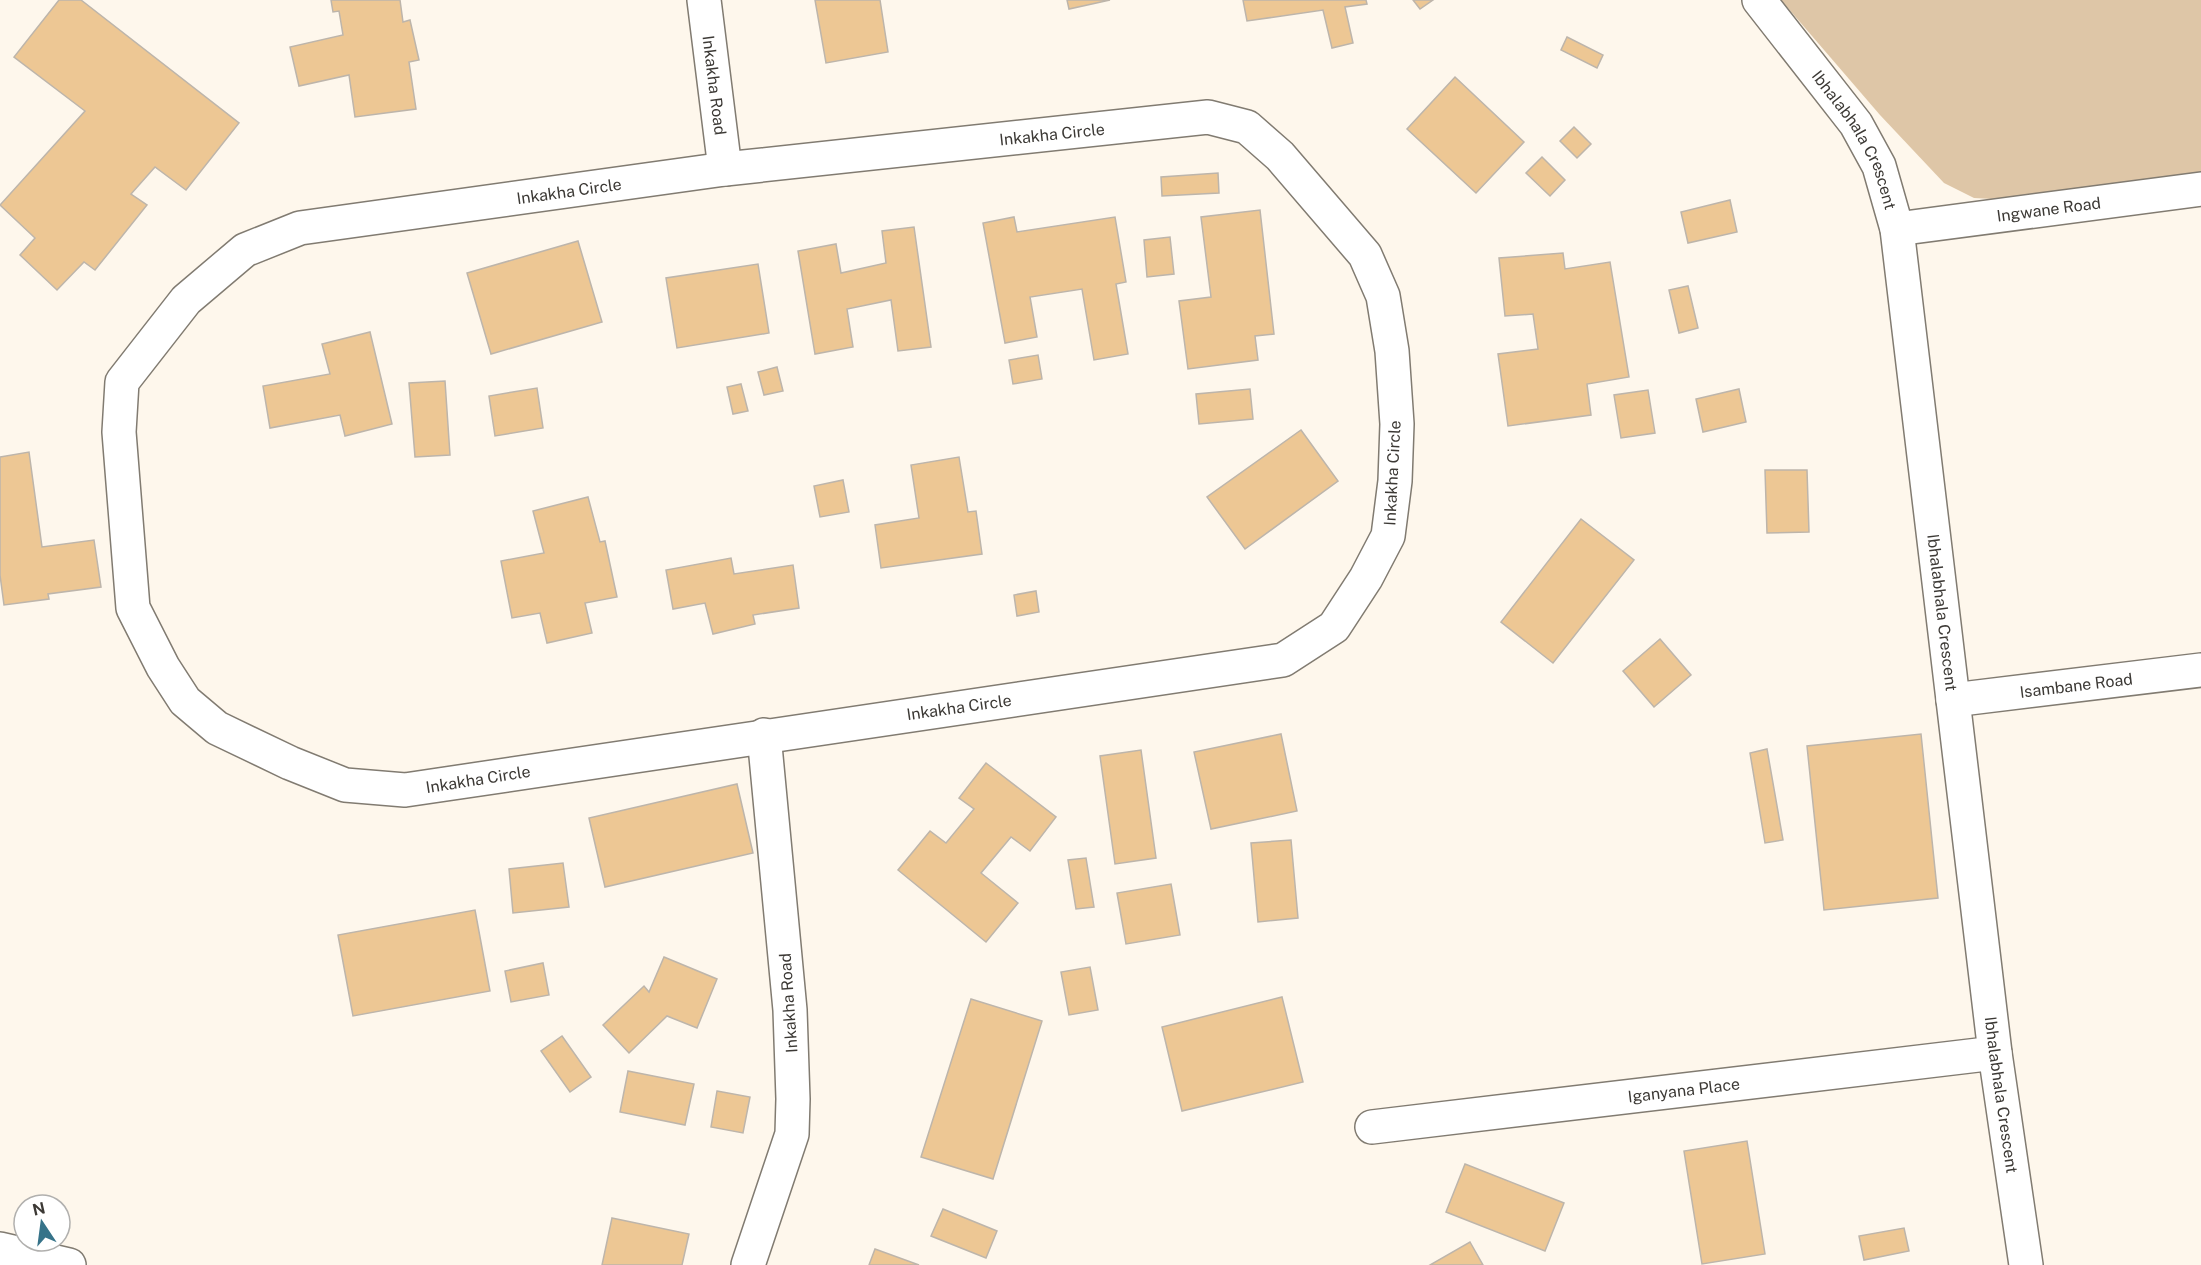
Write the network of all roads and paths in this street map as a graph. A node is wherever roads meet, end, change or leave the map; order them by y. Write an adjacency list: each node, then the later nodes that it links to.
1 (704, 0): 3 (street, Inkakha Road)
2 (1759, 0): 5 (street, Ibhalabhala Crescent)
3 (724, 170): 8 (street, Inkakha Circle); 8 (street, Inkakha Circle)
4 (2201, 189): 5 (street, Ingwane Road)
5 (1897, 228): 7 (street, Ibhalabhala Crescent)
6 (2201, 670): 7 (street, Isambane Road)
7 (1953, 700): 9 (street, Ibhalabhala Crescent)
8 (764, 735): 13 (street, Inkakha Road)
9 (1995, 1053): 10 (street, Iganyana Place); 14 (street, Ibhalabhala Crescent)
10 (1372, 1127)
11 (0, 1249): 12 (street)
12 (69, 1265)
13 (748, 1265)
14 (2026, 1265)

